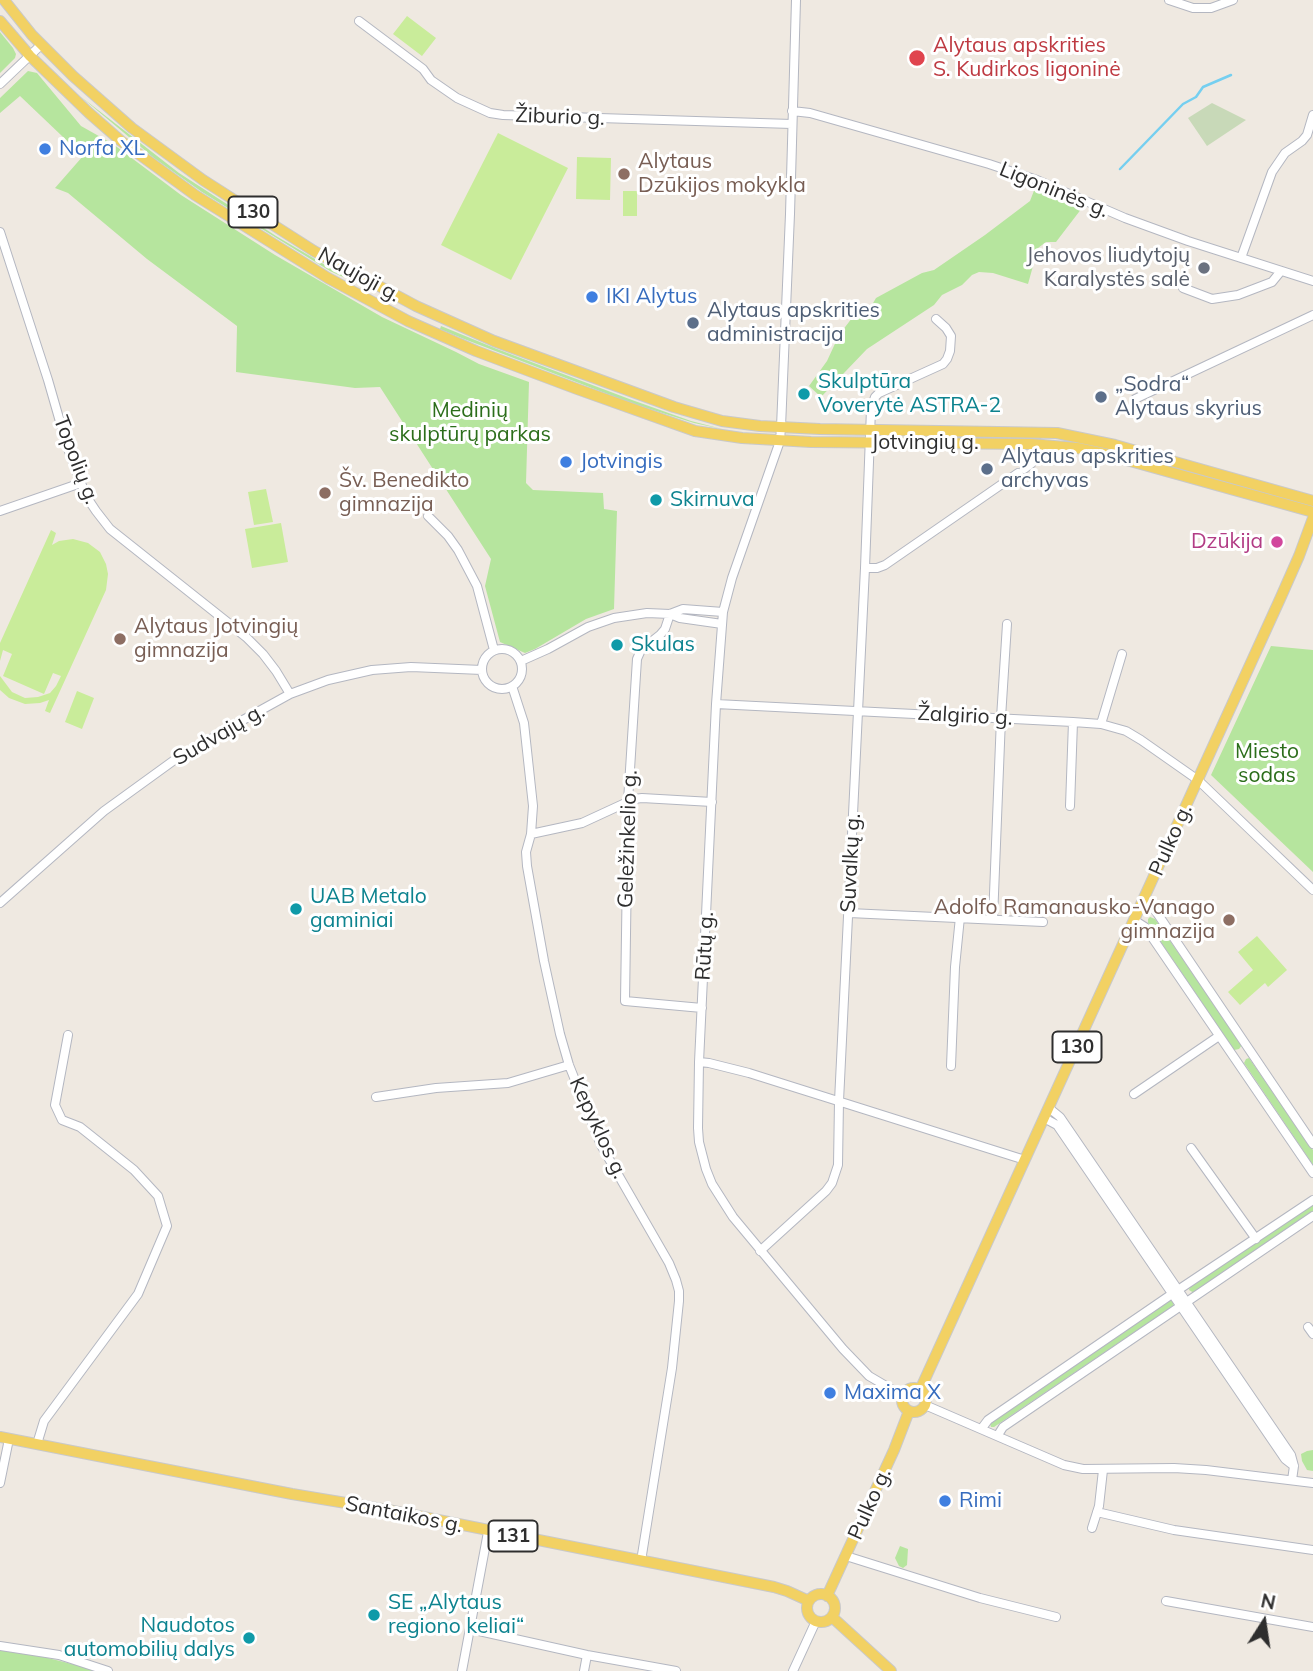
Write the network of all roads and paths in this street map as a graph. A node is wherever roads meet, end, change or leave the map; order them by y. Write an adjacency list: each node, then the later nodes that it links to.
1 (4, 0): 7 (main road, Naujoji g. / 130)
2 (796, 0): 10 (street, Rūtų g.)
3 (1169, 0): 4 (street)
4 (1233, 0)
5 (0, 21): 8 (main road, Naujoji g. / 130)
6 (359, 21): 12 (street, Žiburio g.)
7 (41, 45): 8 (street); 18 (main road, Naujoji g. / 130)
8 (30, 56): 9 (street); 21 (main road, Naujoji g. / 130)
9 (0, 84)
10 (792, 111): 12 (street, Rūtų g.); 14 (street, Ligoninės g.)
11 (1313, 115): 14 (street)
12 (792, 124): 23 (street, Rūtų g.)
13 (0, 232): 29 (street, Topolių g.)
14 (1241, 258): 15 (street, Ligoninės g.)
15 (1281, 271): 16 (street, Ligoninės g.); 17 (street)
16 (1313, 281)
17 (1183, 288)
18 (416, 306): 21 (main road); 23 (main road, Naujoji g. / 130)
19 (1313, 315): 22 (street)
20 (936, 320): 24 (street, Suvalkų g.)
21 (408, 321): 25 (main road, Naujoji g. / 130)
22 (1135, 399)
23 (781, 427): 24 (main road, Jotvingių g.); 25 (street, Rūtų g.)
24 (870, 430): 26 (street, Suvalkų g.); 28 (main road, Jotvingių g.)
25 (780, 440): 26 (main road, Jotvingių g. / 130); 36 (street, Rūtų g.)
26 (870, 443): 28 (main road, Jotvingių g. / 130); 35 (street, Suvalkų g.)
27 (1032, 463): 35 (street)
28 (1184, 470): 30 (main road, Jotvingių g.); 32 (main road, Jotvingių g. / 130)
29 (81, 484): 31 (street); 45 (street, Topolių g.)
30 (1313, 501)
31 (0, 511)
32 (1313, 512)
33 (428, 516): 40 (street)
34 (1313, 518): 51 (main road, Pulko g. / 130)
35 (865, 568): 47 (street, Suvalkų g.)
36 (723, 612): 37 (street); 38 (street, Rūtų g.)
37 (670, 614): 38 (street); 42 (street); 52 (street, Geležinkelio g.)
38 (722, 624): 46 (street, Rūtų g.)
39 (1007, 624): 48 (street)
40 (494, 650): 42 (street); 43 (street)
41 (1122, 654): 50 (street)
42 (521, 661): 44 (street)
43 (482, 670): 44 (street); 45 (street, Sudvajų g.)
44 (512, 686): 55 (street, Kepyklos g.)
45 (290, 694): 58 (street, Sudvajų g.)
46 (716, 704): 47 (street, Žalgirio g.); 53 (street, Rūtų g.)
47 (858, 711): 48 (street, Žalgirio g.); 59 (street, Suvalkų g.)
48 (1000, 718): 49 (street, Žalgirio g.); 61 (street)
49 (1073, 722): 50 (street, Žalgirio g.); 54 (street)
50 (1101, 724): 51 (street, Žalgirio g.)
51 (1198, 780): 56 (street, Žalgirio g.); 57 (main road, Pulko g. / 130)
52 (628, 801): 53 (street); 55 (street); 64 (street, Geležinkelio g.)
53 (712, 802): 64 (street, Rūtų g.)
54 (1070, 806)
55 (531, 834): 70 (street, Kepyklos g.)
56 (1313, 890)
57 (1142, 902): 62 (main road, Pulko g. / 130); 67 (street)
58 (0, 903)
59 (849, 913): 60 (street); 74 (street, Suvalkų g.)
60 (960, 917): 61 (street); 71 (street)
61 (993, 919): 63 (street)
62 (1134, 920): 66 (street); 75 (main road, Pulko g. / 130)
63 (1043, 922)
64 (702, 1008): 69 (street, Rūtų g.)
65 (68, 1035): 93 (street)
66 (1219, 1036): 68 (street); 72 (street)
67 (1249, 1049): 68 (street); 76 (street)
68 (1235, 1058): 79 (street)
69 (699, 1062): 74 (street); 83 (street, Rūtų g.)
70 (569, 1065): 73 (street); 104 (street, Kepyklos g.)
71 (951, 1066)
72 (1135, 1094)
73 (376, 1097)
74 (839, 1101): 78 (street); 83 (street, Suvalkų g.)
75 (1047, 1113): 78 (main road, Pulko g. / 130); 84 (street)
76 (1313, 1144)
77 (1191, 1148): 82 (street)
78 (1025, 1160): 86 (main road, Pulko g. / 130)
79 (1313, 1173)
80 (1313, 1200): 82 (street)
81 (1313, 1216): 85 (street)
82 (1256, 1239): 84 (street)
83 (760, 1251): 87 (street, Rūtų g.)
84 (1175, 1292): 85 (street); 90 (street)
85 (1183, 1303): 91 (street); 96 (street)
86 (920, 1390): 87 (main road); 88 (main road)
87 (903, 1396): 89 (main road)
88 (925, 1405): 89 (main road); 90 (street)
89 (909, 1410): 103 (main road, Pulko g.)
90 (982, 1428): 91 (street)
91 (998, 1436): 94 (street)
92 (5, 1438): 93 (main road, Santaikos g. / 131); 95 (street)
93 (37, 1444): 101 (main road, Santaikos g. / 131)
94 (1103, 1470): 96 (street); 99 (street)
95 (1, 1472): 97 (street)
96 (1292, 1480): 98 (street)
97 (0, 1483)
98 (1313, 1483)
99 (1097, 1512): 100 (street); 102 (street)
100 (1092, 1528)
101 (488, 1531): 104 (main road, Santaikos g. / 131); 112 (street)
102 (1313, 1550)
103 (846, 1556): 105 (main road, Pulko g.); 109 (street)
104 (641, 1561): 106 (main road, Santaikos g. / 131)
105 (827, 1596): 106 (main road); 108 (main road)
106 (809, 1601): 110 (main road)
107 (1166, 1601): 111 (street)
108 (832, 1617): 110 (main road); 120 (main road)
109 (1056, 1617)
110 (816, 1621): 119 (street)
111 (1313, 1627)
112 (470, 1629): 114 (street); 116 (street)
113 (0, 1646): 115 (street)
114 (587, 1655): 117 (street); 118 (street)
115 (108, 1671)
116 (462, 1671)
117 (584, 1671)
118 (676, 1671)
119 (793, 1671)
120 (891, 1671)

